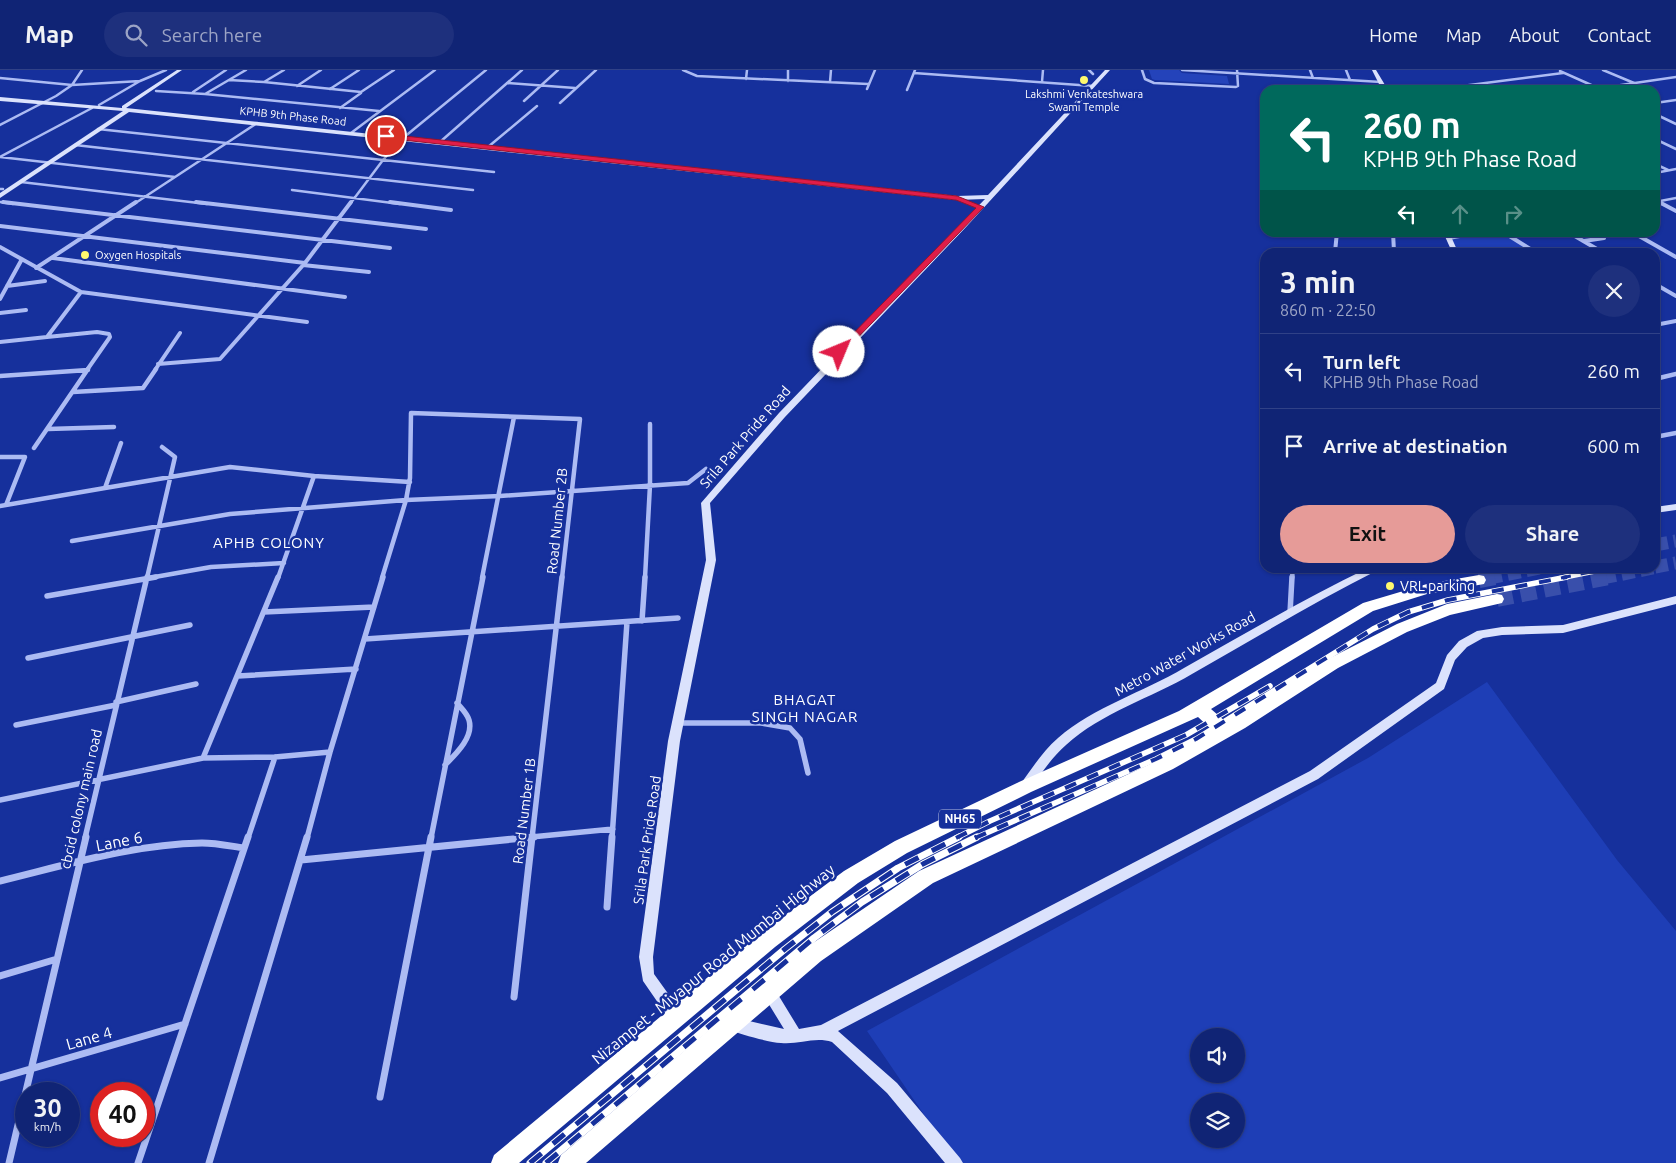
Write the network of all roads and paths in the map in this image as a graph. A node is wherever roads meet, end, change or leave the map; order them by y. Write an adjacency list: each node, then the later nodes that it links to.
1 (82, 70): 54 (street)
2 (166, 70): 45 (street)
3 (180, 70): 81 (street)
4 (187, 70): 66 (street)
5 (226, 70): 68 (street)
6 (246, 70): 43 (street)
7 (284, 70): 47 (street)
8 (321, 70): 60 (street)
9 (358, 70): 63 (street)
10 (394, 70): 67 (street)
11 (435, 70): 82 (street)
12 (486, 70): 89 (street)
13 (522, 70): 48 (street)
14 (558, 70): 55 (street)
15 (596, 70): 62 (street)
16 (683, 70): 37 (street)
17 (707, 70): 37 (street)
18 (747, 70): 42 (street)
19 (788, 70): 46 (street)
20 (831, 70): 49 (street)
21 (875, 70): 53 (street)
22 (1043, 70): 50 (street)
23 (1089, 70): 36 (street)
24 (1108, 70): 61 (street, Srila Park Pride Road)
25 (1142, 70): 34 (street)
26 (1182, 70): 34 (street)
27 (1281, 70): 38 (street)
28 (1310, 70): 41 (street)
29 (1346, 70): 44 (street)
30 (1374, 70): 51 (street)
31 (1557, 70): 35 (street)
32 (1603, 70): 52 (street)
33 (915, 71): 50 (street); 65 (street)
34 (1237, 72): 38 (street)
35 (1563, 73): 57 (street); 58 (street)
36 (1094, 74)
37 (706, 77): 42 (street)
38 (1284, 77): 41 (street)
39 (1676, 77): 52 (street)
40 (0, 78): 54 (street)
41 (1313, 78): 44 (street)
42 (746, 79): 46 (street)
43 (229, 80): 47 (street); 69 (street)
44 (1350, 80): 51 (street)
45 (140, 81): 54 (street); 77 (street)
46 (788, 81): 49 (street)
47 (264, 82): 60 (street)
48 (507, 82): 55 (street); 91 (street)
49 (830, 82): 53 (street)
50 (1042, 82): 61 (street)
51 (1381, 82): 56 (street)
52 (1634, 83): 59 (street)
53 (868, 84): 64 (street)
54 (72, 85): 71 (street)
55 (541, 85): 62 (street); 73 (street)
56 (1382, 85)
57 (1470, 85)
58 (1591, 85)
59 (1623, 85)
60 (297, 86): 63 (street)
61 (1093, 86): 111 (street, Srila Park Pride Road)
62 (576, 88): 76 (street)
63 (330, 89): 67 (street)
64 (867, 89)
65 (907, 90)
66 (156, 91): 68 (street); 81 (street)
67 (361, 92): 80 (street)
68 (193, 93): 69 (street)
69 (204, 94): 80 (street)
70 (0, 97): 71 (street, KPHB 9th Phase Road); 75 (street, KPHB 9th Phase Road)
71 (47, 100): 75 (street); 77 (street, KPHB 9th Phase Road)
72 (1675, 100): 74 (street)
73 (524, 101)
74 (1660, 102)
75 (41, 103): 79 (street, KPHB 9th Phase Road); 86 (street)
76 (560, 103)
77 (99, 105): 81 (street, KPHB 9th Phase Road)
78 (537, 106): 94 (street)
79 (92, 108): 81 (street, KPHB 9th Phase Road); 98 (street)
80 (340, 108): 82 (street)
81 (125, 109): 84 (street, KPHB 9th Phase Road); 87 (street); 98 (street)
82 (379, 111): 88 (street)
83 (1660, 116): 85 (street)
84 (257, 123): 88 (street, KPHB 9th Phase Road); 92 (street)
85 (1676, 124)
86 (0, 125)
87 (98, 129): 92 (street); 93 (street)
88 (351, 133): 89 (street, KPHB 9th Phase Road)
89 (403, 138): 91 (street, KPHB 9th Phase Road); 97 (street)
90 (1660, 141): 95 (street)
91 (440, 142): 94 (street, KPHB 9th Phase Road)
92 (226, 143): 96 (street); 97 (street)
93 (75, 145): 96 (street); 98 (street)
94 (488, 147): 113 (street, KPHB 9th Phase Road)
95 (1676, 149)
96 (202, 160): 104 (street); 105 (street)
97 (382, 160): 102 (street); 105 (street)
98 (45, 163): 104 (street); 106 (street); 109 (street)
99 (1660, 166): 101 (street)
100 (1676, 169): 101 (street)
101 (1669, 170): 103 (street)
102 (494, 172)
103 (1660, 172)
104 (175, 177): 110 (street)
105 (370, 179): 108 (street); 112 (street)
106 (20, 182): 109 (street); 110 (street)
107 (292, 190): 112 (street)
108 (473, 190)
109 (1, 191)
110 (148, 196): 121 (street); 122 (street)
111 (990, 197): 113 (street, KPHB 9th Phase Road); 118 (street, Srila Park Pride Road)
112 (353, 198): 119 (street); 122 (street)
113 (957, 198): 118 (street, KPHB 9th Phase Road)
114 (1676, 198): 115 (street)
115 (1660, 201)
116 (0, 202): 121 (street)
117 (1660, 204): 120 (street)
118 (981, 207): 217 (street, Srila Park Pride Road)
119 (451, 210)
120 (1676, 211)
121 (117, 216): 125 (street); 130 (street)
122 (340, 217): 124 (street); 130 (street)
123 (0, 226): 125 (street)
124 (426, 229)
125 (87, 236): 137 (street); 139 (street)
126 (1511, 237): 134 (street)
127 (1576, 237): 131 (street)
128 (1641, 237): 136 (street)
129 (1604, 238): 131 (street)
130 (322, 240): 133 (street); 139 (street)
131 (1583, 242): 135 (street)
132 (0, 246): 138 (street)
133 (390, 248)
134 (1529, 248)
135 (1594, 248)
136 (1676, 257)
137 (53, 258): 140 (street); 145 (street)
138 (22, 259): 140 (street); 143 (street)
139 (304, 264): 141 (street); 145 (street)
140 (36, 268): 146 (street)
141 (369, 272)
142 (45, 281): 143 (street)
143 (7, 286): 149 (street)
144 (1660, 287): 147 (street)
145 (282, 288): 148 (street); 152 (street)
146 (81, 292): 152 (street); 157 (street)
147 (1676, 296)
148 (345, 297)
149 (0, 299)
150 (26, 310): 151 (street)
151 (0, 313)
152 (259, 315): 154 (street); 159 (street)
153 (1676, 320): 155 (street)
154 (306, 322)
155 (1660, 324)
156 (180, 332): 159 (street)
157 (47, 337): 158 (street); 160 (street)
158 (0, 342)
159 (158, 364): 164 (street)
160 (88, 370): 162 (street); 164 (street)
161 (1676, 374): 163 (street)
162 (0, 376)
163 (1660, 378)
164 (73, 392): 168 (street)
165 (514, 417): 178 (street); 181 (street, Road Number 2B); 182 (street)
166 (650, 424): 179 (street)
167 (114, 427): 168 (street)
168 (48, 429): 173 (street)
169 (1676, 433): 170 (street)
170 (1660, 436)
171 (121, 443): 180 (street)
172 (162, 447): 177 (street, cbcid colony main road)
173 (34, 448)
174 (0, 457): 184 (street)
175 (706, 469): 179 (street)
176 (314, 476): 177 (street); 178 (street); 186 (street)
177 (168, 478): 180 (street); 189 (street, cbcid colony main road)
178 (410, 482): 183 (street)
179 (650, 485): 181 (street); 203 (street)
180 (105, 488): 184 (street)
181 (572, 491): 182 (street); 206 (street, Road Number 2B)
182 (500, 496): 183 (street); 207 (street)
183 (406, 500): 186 (street); 199 (street)
184 (6, 505): 185 (street)
185 (0, 506)
186 (304, 507): 189 (street); 191 (street)
187 (1676, 507): 188 (street)
188 (1660, 509)
189 (157, 526): 190 (street); 194 (street, cbcid colony main road)
190 (72, 541)
191 (284, 563): 194 (street); 200 (street)
192 (1293, 573): 201 (street)
193 (1364, 573): 201 (street, Metro Water Works Road)
194 (146, 577): 196 (street); 208 (street, cbcid colony main road)
195 (1479, 580): 216 (highway, Nizampet - Miyapur Road Mumbai Highway / NH65)
196 (47, 596)
197 (1497, 599): 219 (highway, NH65)
198 (1676, 600): 243 (street)
199 (374, 607): 200 (street); 209 (street)
200 (264, 612): 212 (street)
201 (1290, 614): 226 (street, Metro Water Works Road)
202 (678, 618): 203 (street)
203 (642, 621): 204 (street)
204 (627, 622): 206 (street); 228 (street)
205 (190, 625): 208 (street)
206 (557, 627): 207 (street); 229 (street, Road Number 1B)
207 (473, 632): 209 (street); 214 (street)
208 (131, 637): 210 (street); 215 (street, cbcid colony main road)
209 (365, 639): 211 (street)
210 (28, 658)
211 (356, 669): 212 (street); 220 (street)
212 (238, 676): 222 (street)
213 (196, 684): 215 (street)
214 (456, 703): 223 (street); 223 (street)
215 (116, 704): 218 (street); 225 (street, cbcid colony main road)
216 (1199, 708): 219 (highway); 226 (highway, Nizampet - Miyapur Road Mumbai Highway / NH65)
217 (678, 724): 224 (street); 240 (street, Srila Park Pride Road)
218 (16, 725)
219 (1224, 732): 238 (highway, NH65)
220 (330, 752): 221 (street); 232 (street)
221 (275, 757): 222 (street); 230 (street)
222 (203, 758): 225 (street)
223 (445, 766): 231 (street)
224 (808, 773)
225 (98, 778): 227 (street); 233 (street, cbcid colony main road)
226 (1025, 787): 240 (highway, Nizampet - Miyapur Road Mumbai Highway / NH65)
227 (0, 800)
228 (613, 829): 229 (street); 235 (street)
229 (534, 836): 231 (street); 239 (street, Road Number 1B)
230 (244, 848): 233 (street, Lane 6); 241 (street)
231 (429, 848): 232 (street); 247 (street)
232 (301, 860): 250 (street)
233 (79, 862): 234 (street, Lane 6); 236 (street, cbcid colony main road)
234 (0, 881)
235 (607, 906)
236 (56, 960): 237 (street); 245 (street, cbcid colony main road)
237 (0, 976)
238 (769, 993): 242 (highway, NH65); 244 (street)
239 (514, 997)
240 (677, 1018): 251 (highway, Nizampet - Miyapur Road Mumbai Highway / NH65)
241 (185, 1024): 245 (street, Lane 4); 249 (street)
242 (732, 1024): 244 (street); 252 (highway, NH65)
243 (822, 1032): 244 (street); 253 (street)
244 (796, 1036)
245 (31, 1069): 246 (street, Lane 4); 248 (street, cbcid colony main road)
246 (0, 1078)
247 (380, 1096)
248 (9, 1163)
249 (138, 1163)
250 (209, 1163)
251 (502, 1163)
252 (568, 1163)
253 (955, 1163)

